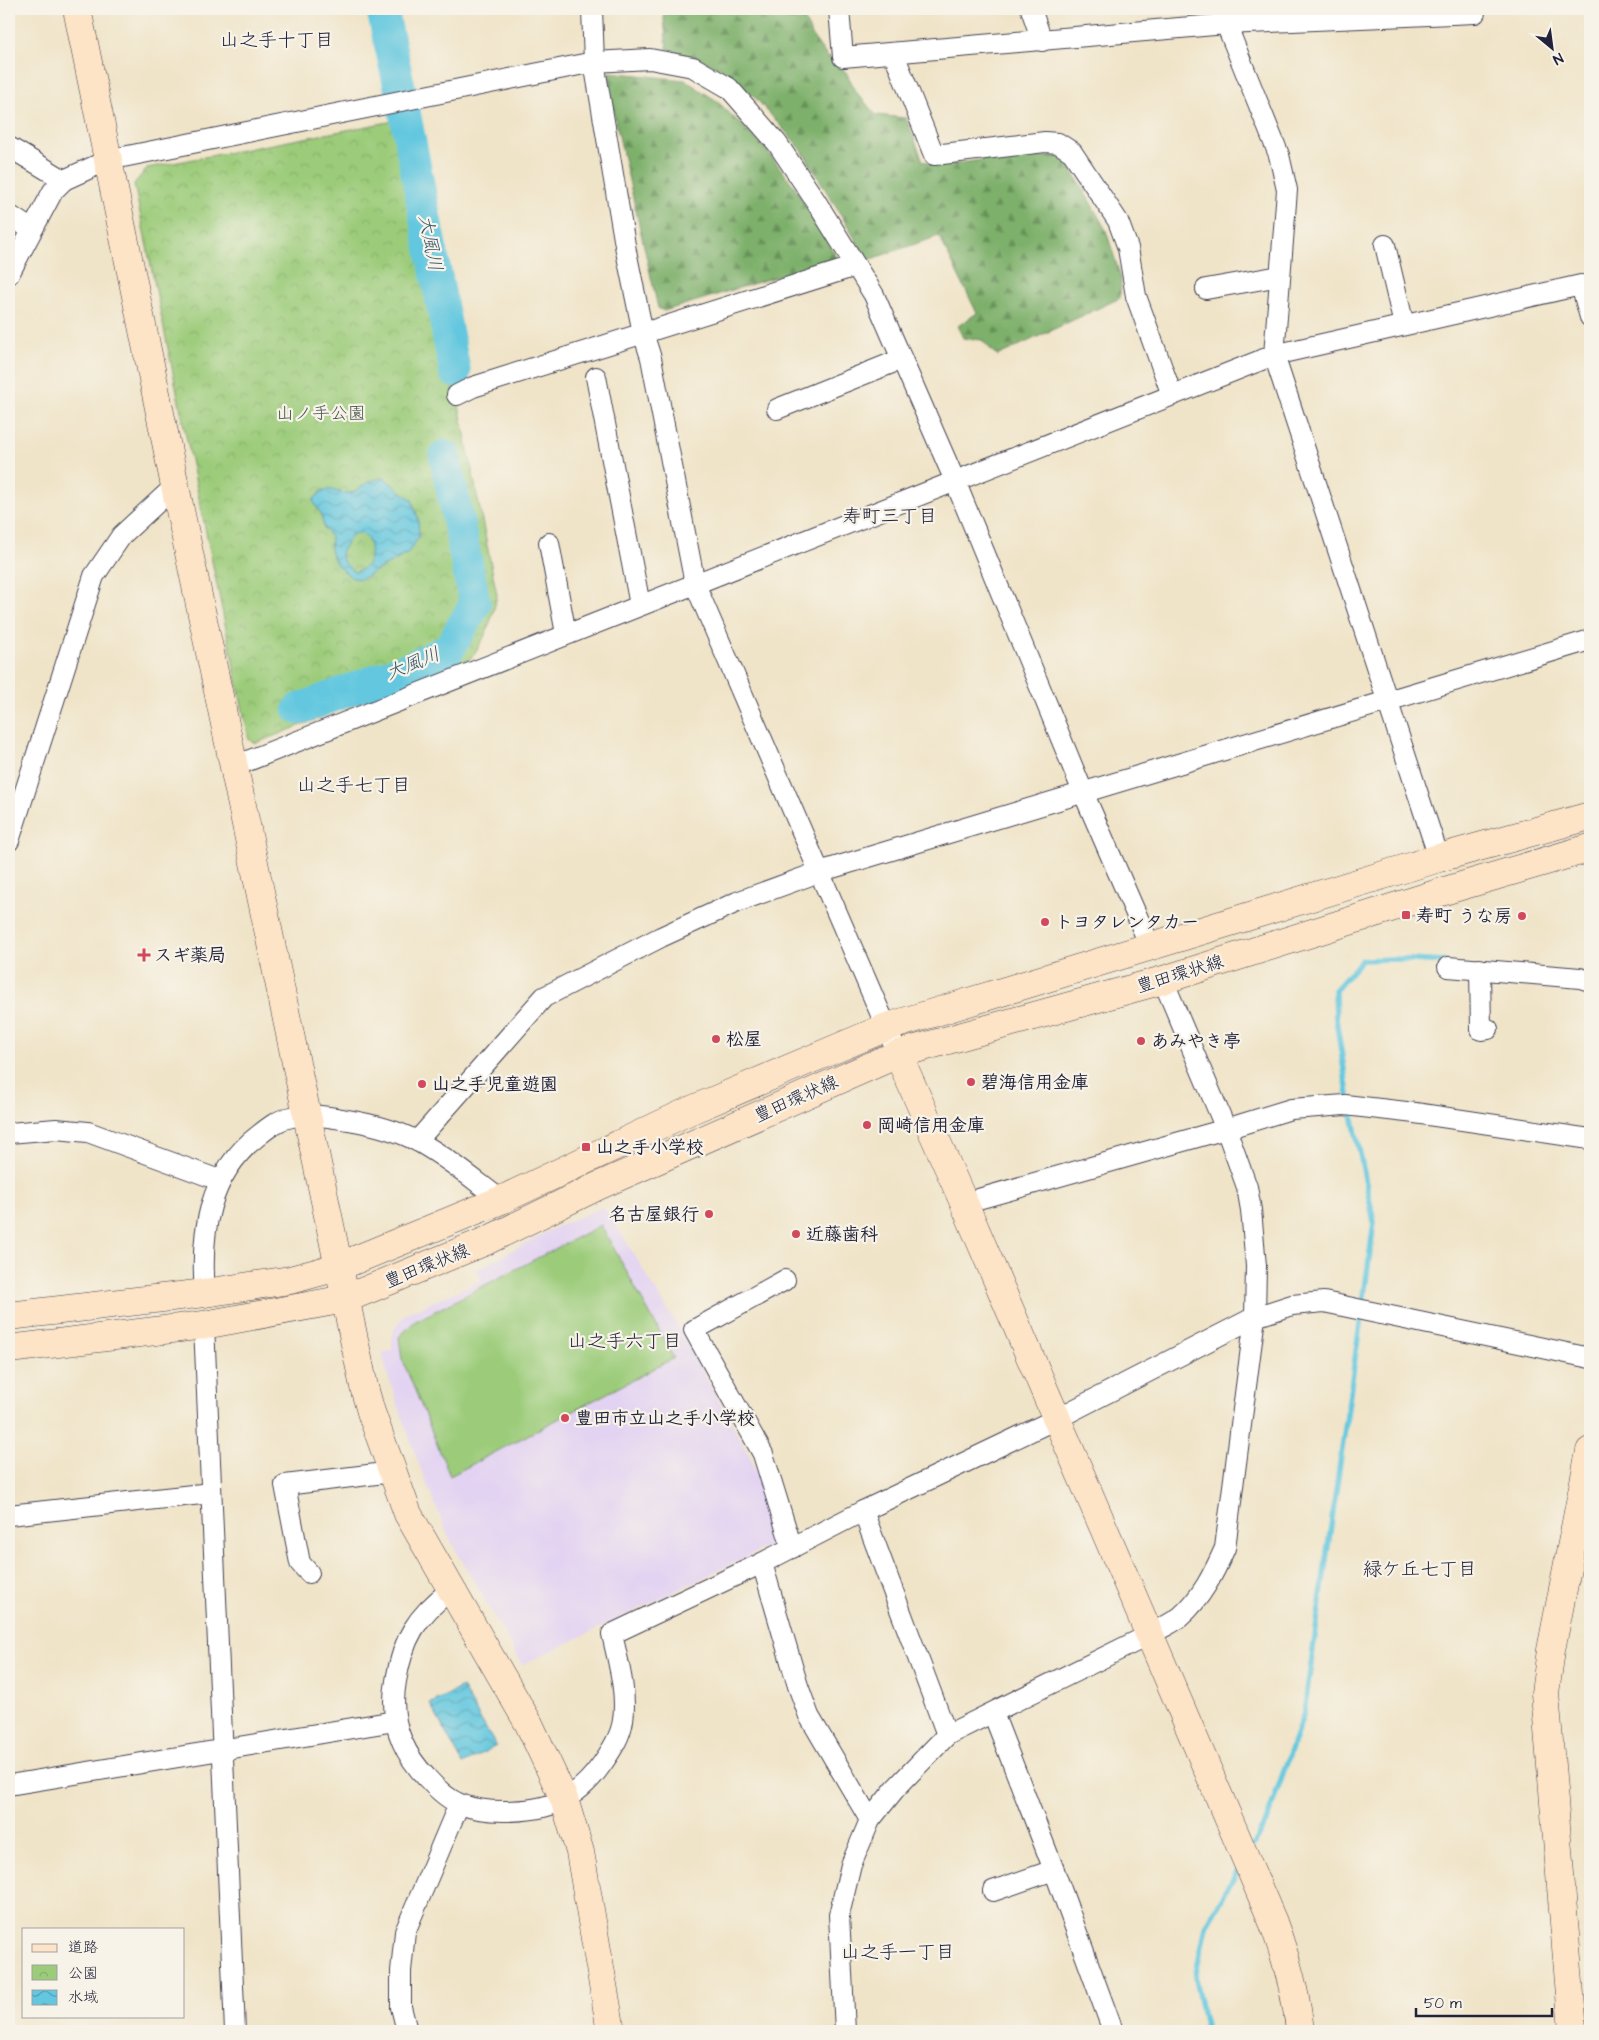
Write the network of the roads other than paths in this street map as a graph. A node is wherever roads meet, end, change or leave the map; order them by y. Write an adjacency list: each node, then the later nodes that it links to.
1 (77, 9): 11 (street)
2 (592, 9): 9 (street)
3 (839, 9): 8 (street)
4 (1031, 9): 7 (street)
5 (1474, 9): 6 (street)
6 (1223, 16): 7 (street); 18 (street)
7 (1042, 40): 8 (street)
8 (894, 54): 27 (street)
9 (594, 62): 11 (street); 16 (street); 23 (street)
10 (9, 147): 12 (street)
11 (108, 160): 12 (street); 31 (street)
12 (64, 180): 14 (street)
13 (9, 215): 14 (street)
14 (32, 230): 17 (street)
15 (1385, 245): 22 (street)
16 (856, 266): 23 (street); 25 (street)
17 (9, 274)
18 (1280, 276): 20 (street); 24 (street)
19 (1585, 286): 21 (street); 22 (street)
20 (1206, 289)
21 (1590, 317)
22 (1404, 325): 24 (street)
23 (643, 333): 28 (street); 33 (street)
24 (1274, 355): 27 (street); 37 (street)
25 (902, 359): 29 (street); 30 (street)
26 (596, 376): 34 (street)
27 (1172, 395): 30 (street)
28 (457, 396)
29 (777, 409)
30 (956, 481): 33 (street); 39 (street)
31 (174, 486): 38 (street); 41 (street)
32 (549, 543): 35 (street)
33 (695, 584): 34 (street); 44 (street)
34 (640, 605): 35 (street)
35 (566, 634): 38 (street)
36 (1590, 640): 37 (street)
37 (1389, 701): 39 (street); 43 (street)
38 (235, 766): 53 (street)
39 (1083, 792): 44 (street); 45 (street)
40 (1590, 816): 43 (street, 豊田環状線)
41 (9, 841)
42 (1590, 848): 48 (street, 豊田環状線)
43 (1439, 858): 45 (street, 豊田環状線)
44 (819, 872): 50 (street); 57 (street)
45 (1150, 946): 50 (street, 豊田環状線)
46 (1448, 967): 47 (street)
47 (1480, 969): 49 (street); 51 (street)
48 (1163, 980): 52 (street, 豊田環状線); 54 (street)
49 (1590, 981)
50 (887, 1027): 52 (street); 59 (street, 豊田環状線)
51 (1488, 1029)
52 (898, 1054): 60 (street); 64 (street, 豊田環状線)
53 (307, 1115): 57 (street); 58 (street); 61 (street)
54 (1226, 1129): 56 (street); 60 (street); 66 (street)
55 (9, 1133): 58 (street)
56 (1590, 1139)
57 (417, 1141): 59 (street)
58 (220, 1180): 63 (street)
59 (501, 1200): 61 (street, 豊田環状線)
60 (964, 1202): 70 (street)
61 (338, 1267): 63 (street, 豊田環状線); 64 (street)
62 (785, 1280): 76 (street)
63 (205, 1293): 65 (street, 豊田環状線)
64 (344, 1299): 67 (street, 豊田環状線); 72 (street)
65 (9, 1316)
66 (1255, 1317): 69 (street); 70 (street); 80 (street)
67 (204, 1325): 68 (street, 豊田環状線); 73 (street)
68 (9, 1349)
69 (1590, 1358)
70 (1056, 1419): 74 (street); 80 (street)
71 (1590, 1451): 97 (street)
72 (393, 1472): 78 (street); 79 (street)
73 (211, 1493): 75 (street); 84 (street)
74 (863, 1511): 76 (street); 83 (street)
75 (9, 1515)
76 (792, 1548): 77 (street)
77 (762, 1563): 86 (street); 88 (street)
78 (309, 1573)
79 (450, 1590): 82 (street); 86 (street)
80 (1149, 1635): 81 (street); 96 (street)
81 (993, 1713): 83 (street); 89 (street)
82 (395, 1721): 84 (street); 87 (street)
83 (947, 1735): 88 (street)
84 (224, 1749): 85 (street); 91 (street)
85 (9, 1785)
86 (564, 1799): 87 (street); 93 (street)
87 (459, 1804): 92 (street)
88 (870, 1820): 94 (street)
89 (1054, 1870): 90 (street); 95 (street)
90 (993, 1891)
91 (235, 2031)
92 (407, 2031)
93 (612, 2031)
94 (845, 2031)
95 (1112, 2031)
96 (1300, 2031)
97 (1573, 2031)

